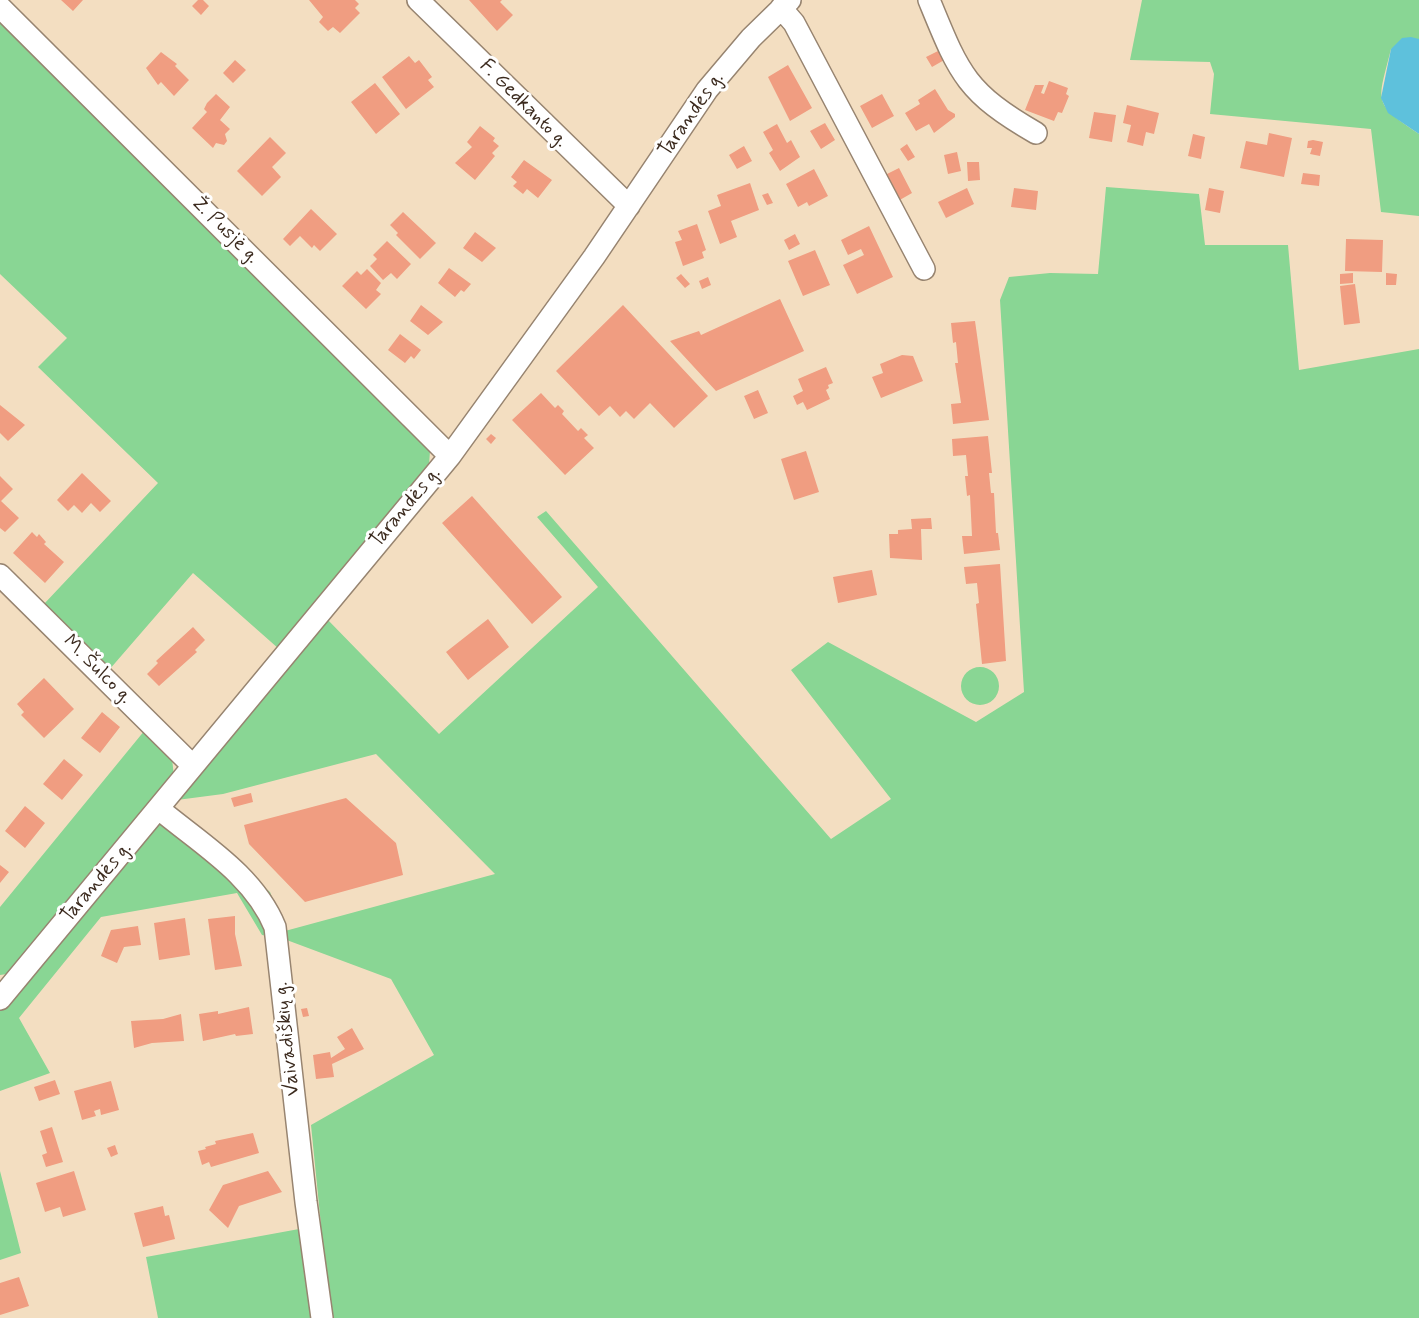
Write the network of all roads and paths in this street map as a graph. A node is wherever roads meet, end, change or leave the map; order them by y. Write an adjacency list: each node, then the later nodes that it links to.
1 (418, 0): 6 (street, F. Gedkanto g.)
2 (929, 0): 5 (street)
3 (785, 4): 6 (street, Tarandės g.); 7 (street)
4 (0, 7): 8 (street, Ž. Pusjė g.)
5 (1036, 133)
6 (629, 206): 8 (street, Tarandės g.)
7 (924, 269)
8 (450, 456): 10 (street, Tarandės g.)
9 (0, 575): 10 (street, M. Šulco g.)
10 (193, 766): 11 (street, Tarandės g.)
11 (159, 809): 12 (street, Tarandės g.); 13 (street, Vaivadiškių g.)
12 (1, 995)
13 (322, 1318)

